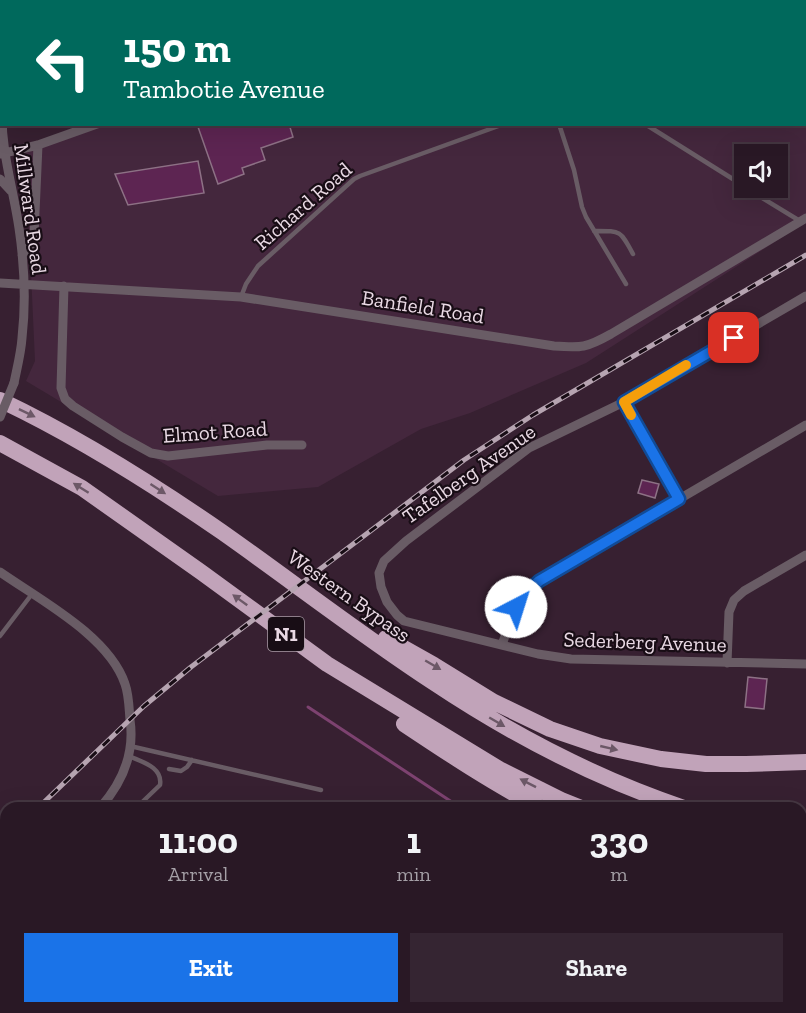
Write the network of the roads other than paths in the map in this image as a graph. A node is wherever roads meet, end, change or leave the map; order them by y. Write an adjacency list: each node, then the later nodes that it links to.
1 (2, 126): 7 (street, Millward Road)
2 (91, 126): 6 (street)
3 (498, 126): 21 (lane, Richard Road)
4 (560, 126): 13 (lane)
5 (648, 126): 9 (lane)
6 (38, 145): 7 (street); 15 (street)
7 (2, 154): 10 (street, Millward Road)
8 (0, 178): 10 (street)
9 (734, 180)
10 (14, 195): 15 (street, Millward Road)
11 (765, 198): 12 (lane)
12 (803, 219): 21 (street, Banfield Road)
13 (594, 231): 14 (lane); 17 (lane)
14 (633, 254)
15 (22, 255): 18 (street, Millward Road)
16 (0, 283): 18 (street, Banfield Road)
17 (626, 284)
18 (23, 285): 19 (street, Banfield Road); 24 (street, Millward Road, bridge)
19 (64, 286): 21 (street, Banfield Road); 27 (street, Elmot Road)
20 (806, 296): 23 (street, Tafelberg Avenue)
21 (241, 297)
22 (0, 400): 32 (highway, Western Bypass / N1, one-way to 32)
23 (624, 402): 28 (street); 33 (street, Tafelberg Avenue)
24 (0, 417)
25 (806, 424): 28 (street)
26 (0, 443): 37 (highway, N1, one-way to 26)
27 (302, 445)
28 (679, 499): 35 (street)
29 (806, 555): 36 (street)
30 (0, 573): 31 (street)
31 (32, 594): 34 (lane); 39 (street)
32 (309, 596): 41 (highway, one-way to 41); 48 (highway, Western Bypass / N1, one-way to 48)
33 (387, 602): 35 (street, Sederberg Avenue)
34 (0, 636)
35 (502, 645): 36 (street, Sederberg Avenue)
36 (727, 663): 38 (street, Sederberg Avenue)
37 (327, 664): 46 (highway); 47 (highway, N1, one-way to 37)
38 (806, 664)
39 (130, 751): 40 (lane); 44 (street); 45 (lane)
40 (192, 760): 42 (lane); 43 (lane)
41 (806, 762)
42 (169, 769)
43 (321, 790)
44 (105, 802)
45 (142, 802)
46 (530, 802)
47 (566, 802)
48 (667, 802)

